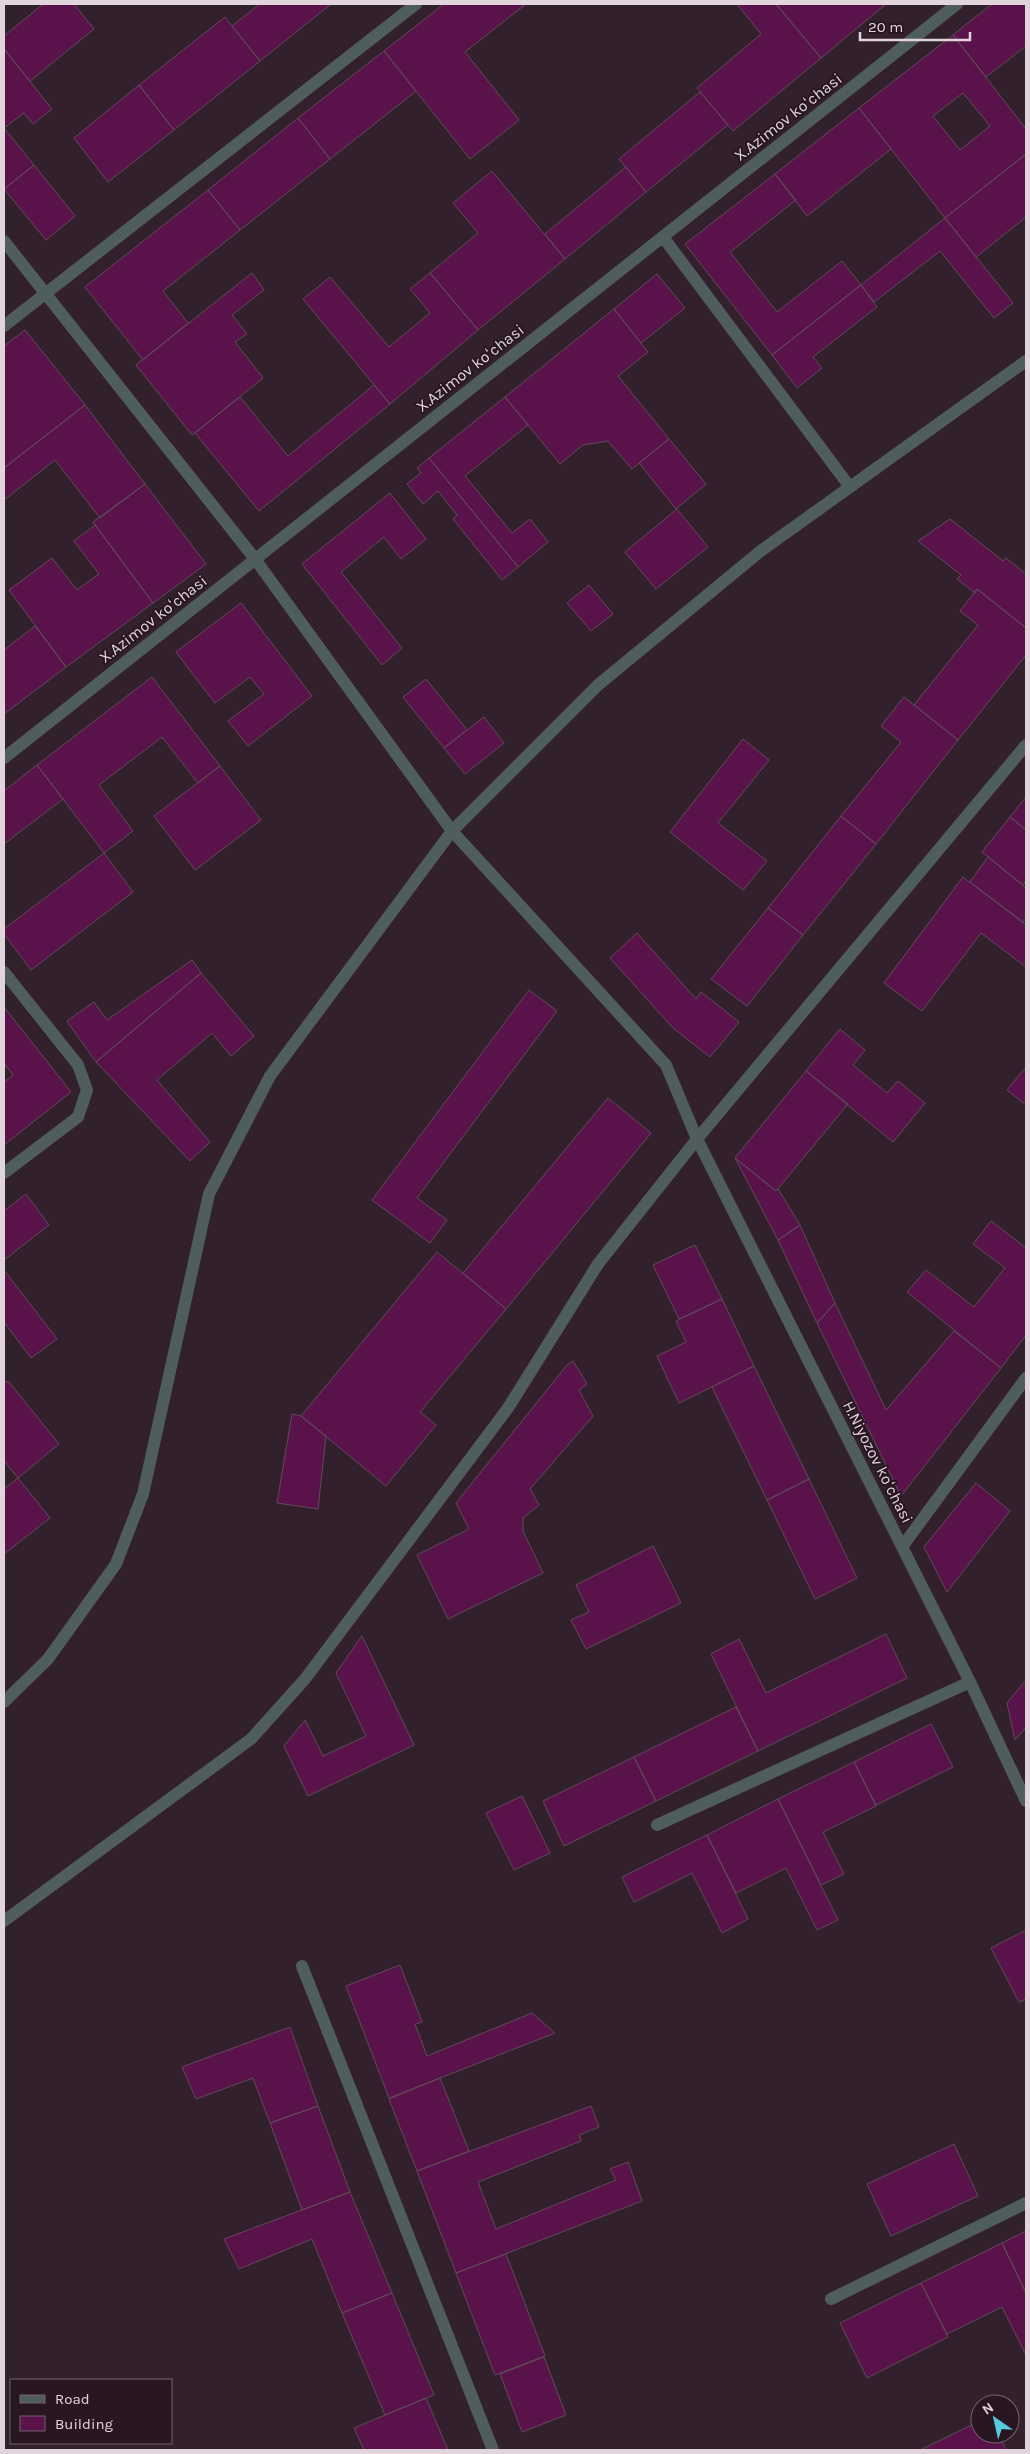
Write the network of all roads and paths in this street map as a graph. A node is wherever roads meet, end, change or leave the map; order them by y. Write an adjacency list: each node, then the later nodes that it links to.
1 (416, 4): 5 (street)
2 (957, 4): 3 (street, X.Azimov koʻchasi)
3 (662, 237): 8 (street); 9 (street, X.Azimov koʻchasi)
4 (4, 240): 5 (street, H.Niyozov koʻchasi)
5 (46, 294): 6 (street); 9 (street, H.Niyozov koʻchasi)
6 (4, 326)
7 (1026, 361): 8 (street)
8 (850, 487): 12 (street)
9 (255, 559): 11 (street, X.Azimov koʻchasi); 12 (street, H.Niyozov koʻchasi)
10 (1026, 744): 14 (street)
11 (4, 758)
12 (452, 831): 14 (street, H.Niyozov koʻchasi); 19 (street)
13 (4, 972): 15 (street)
14 (697, 1139): 17 (street, H.Niyozov koʻchasi); 22 (street)
15 (4, 1173)
16 (1026, 1378): 17 (street)
17 (902, 1546): 18 (street, H.Niyozov koʻchasi)
18 (970, 1682): 20 (street, H.Niyozov koʻchasi); 21 (street)
19 (4, 1702)
20 (1026, 1801)
21 (657, 1825)
22 (4, 1921)
23 (302, 1966): 26 (street)
24 (1026, 2203): 25 (street)
25 (831, 2299)
26 (493, 2450)

